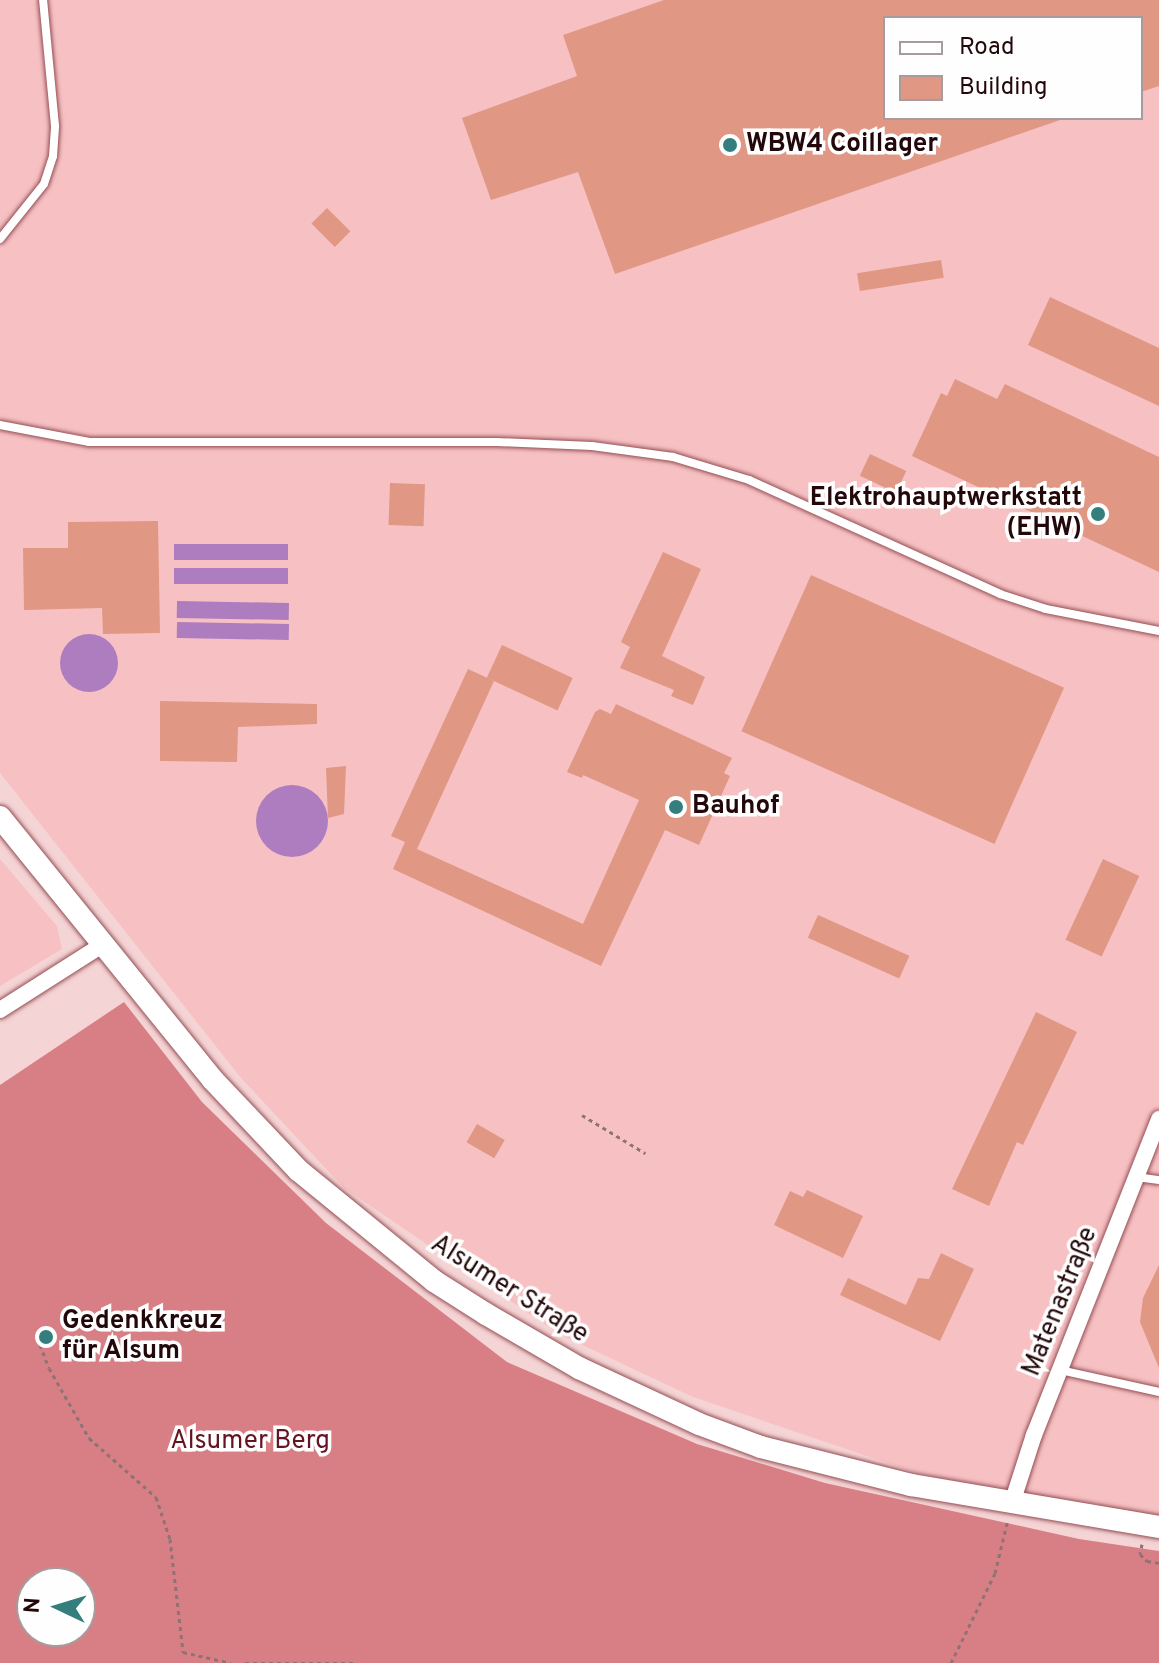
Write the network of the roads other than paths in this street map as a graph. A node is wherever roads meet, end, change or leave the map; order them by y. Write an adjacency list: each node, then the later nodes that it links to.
1 (43, 0): 2 (lane)
2 (0, 239)
3 (0, 425): 4 (lane)
4 (1159, 631)
5 (0, 817): 6 (street, Alsumer Straße)
6 (102, 945): 7 (street); 13 (street, Alsumer Straße)
7 (0, 1010)
8 (1159, 1119): 9 (street, Matenastraße)
9 (1137, 1177): 10 (lane); 11 (street, Matenastraße)
10 (1159, 1180)
11 (1059, 1370): 12 (lane); 13 (street, Matenastraße)
12 (1159, 1392)
13 (1012, 1503): 14 (street, Alsumer Straße)
14 (1152, 1526)

